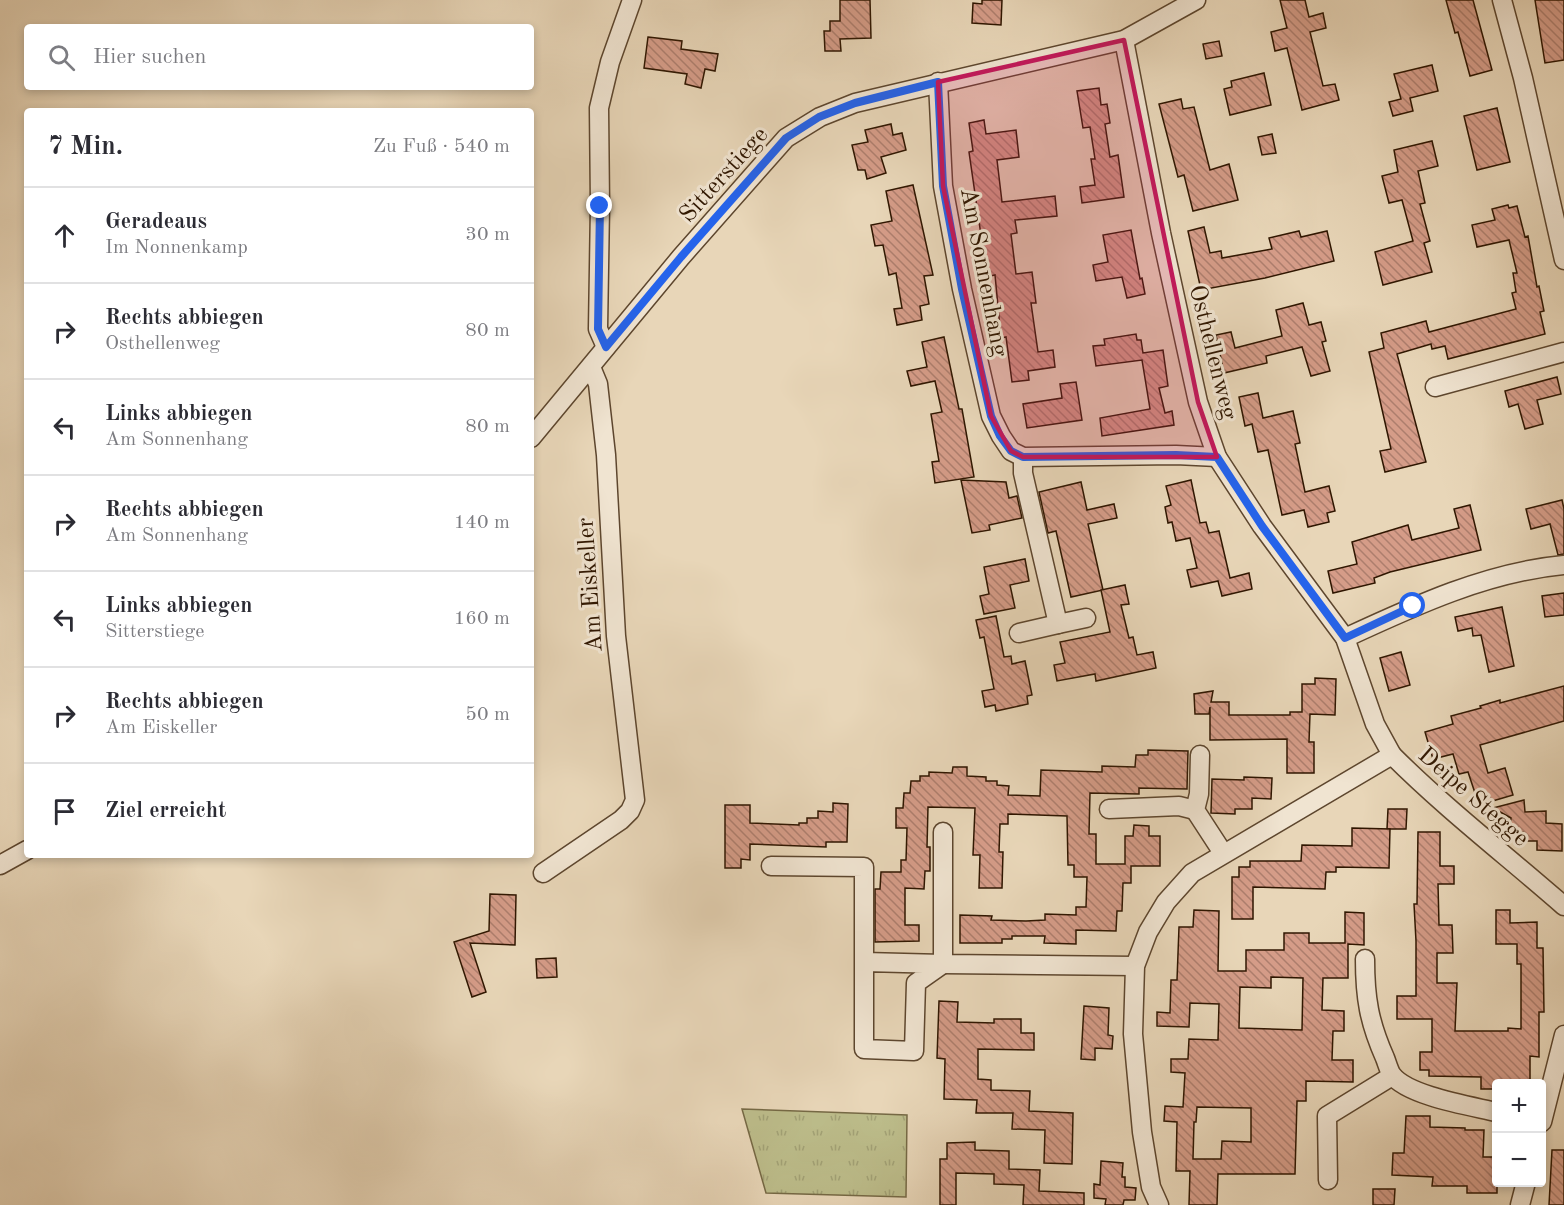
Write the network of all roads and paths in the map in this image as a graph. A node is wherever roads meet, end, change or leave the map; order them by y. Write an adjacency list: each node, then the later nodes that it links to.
1 (632, 0): 7 (street)
2 (1502, 0): 6 (street)
3 (1189, 2): 4 (street, Sitterstiege)
4 (1124, 40): 5 (street, Sitterstiege); 13 (street, Osthellenweg)
5 (938, 82): 7 (street, Sitterstiege); 12 (street, Am Sonnenhang)
6 (1564, 260)
7 (606, 347): 9 (street, Sitterstiege)
8 (1564, 352): 10 (street)
9 (591, 367): 11 (street, Sitterstiege); 28 (street, Am Eiskeller)
10 (1435, 387)
11 (534, 434)
12 (1023, 457): 13 (street); 16 (street)
13 (1217, 457): 18 (street, Osthellenweg)
14 (1564, 565): 18 (street)
15 (1086, 618): 16 (street)
16 (1058, 624): 17 (street)
17 (1019, 633)
18 (1345, 638): 20 (street, Osthellenweg)
19 (1200, 755): 22 (street)
20 (1392, 755): 25 (street, Deipe Stegge); 29 (street, Deipe Stegge)
21 (1109, 809): 22 (street)
22 (1194, 810): 25 (street)
23 (944, 832): 32 (street)
24 (24, 852): 26 (street)
25 (1223, 853): 33 (street, Deipe Stegge)
26 (0, 865)
27 (771, 866): 31 (street)
28 (543, 873)
29 (1564, 906)
30 (1365, 959): 35 (street)
31 (865, 962): 32 (street); 32 (street)
32 (944, 964): 33 (street)
33 (1135, 966): 40 (street, Deipe Stegge)
34 (1564, 1035): 36 (street)
35 (1392, 1076): 37 (street); 38 (street)
36 (1546, 1106)
37 (1492, 1111)
38 (1328, 1180)
39 (1525, 1187): 41 (street)
40 (1159, 1205)
41 (1520, 1205)

